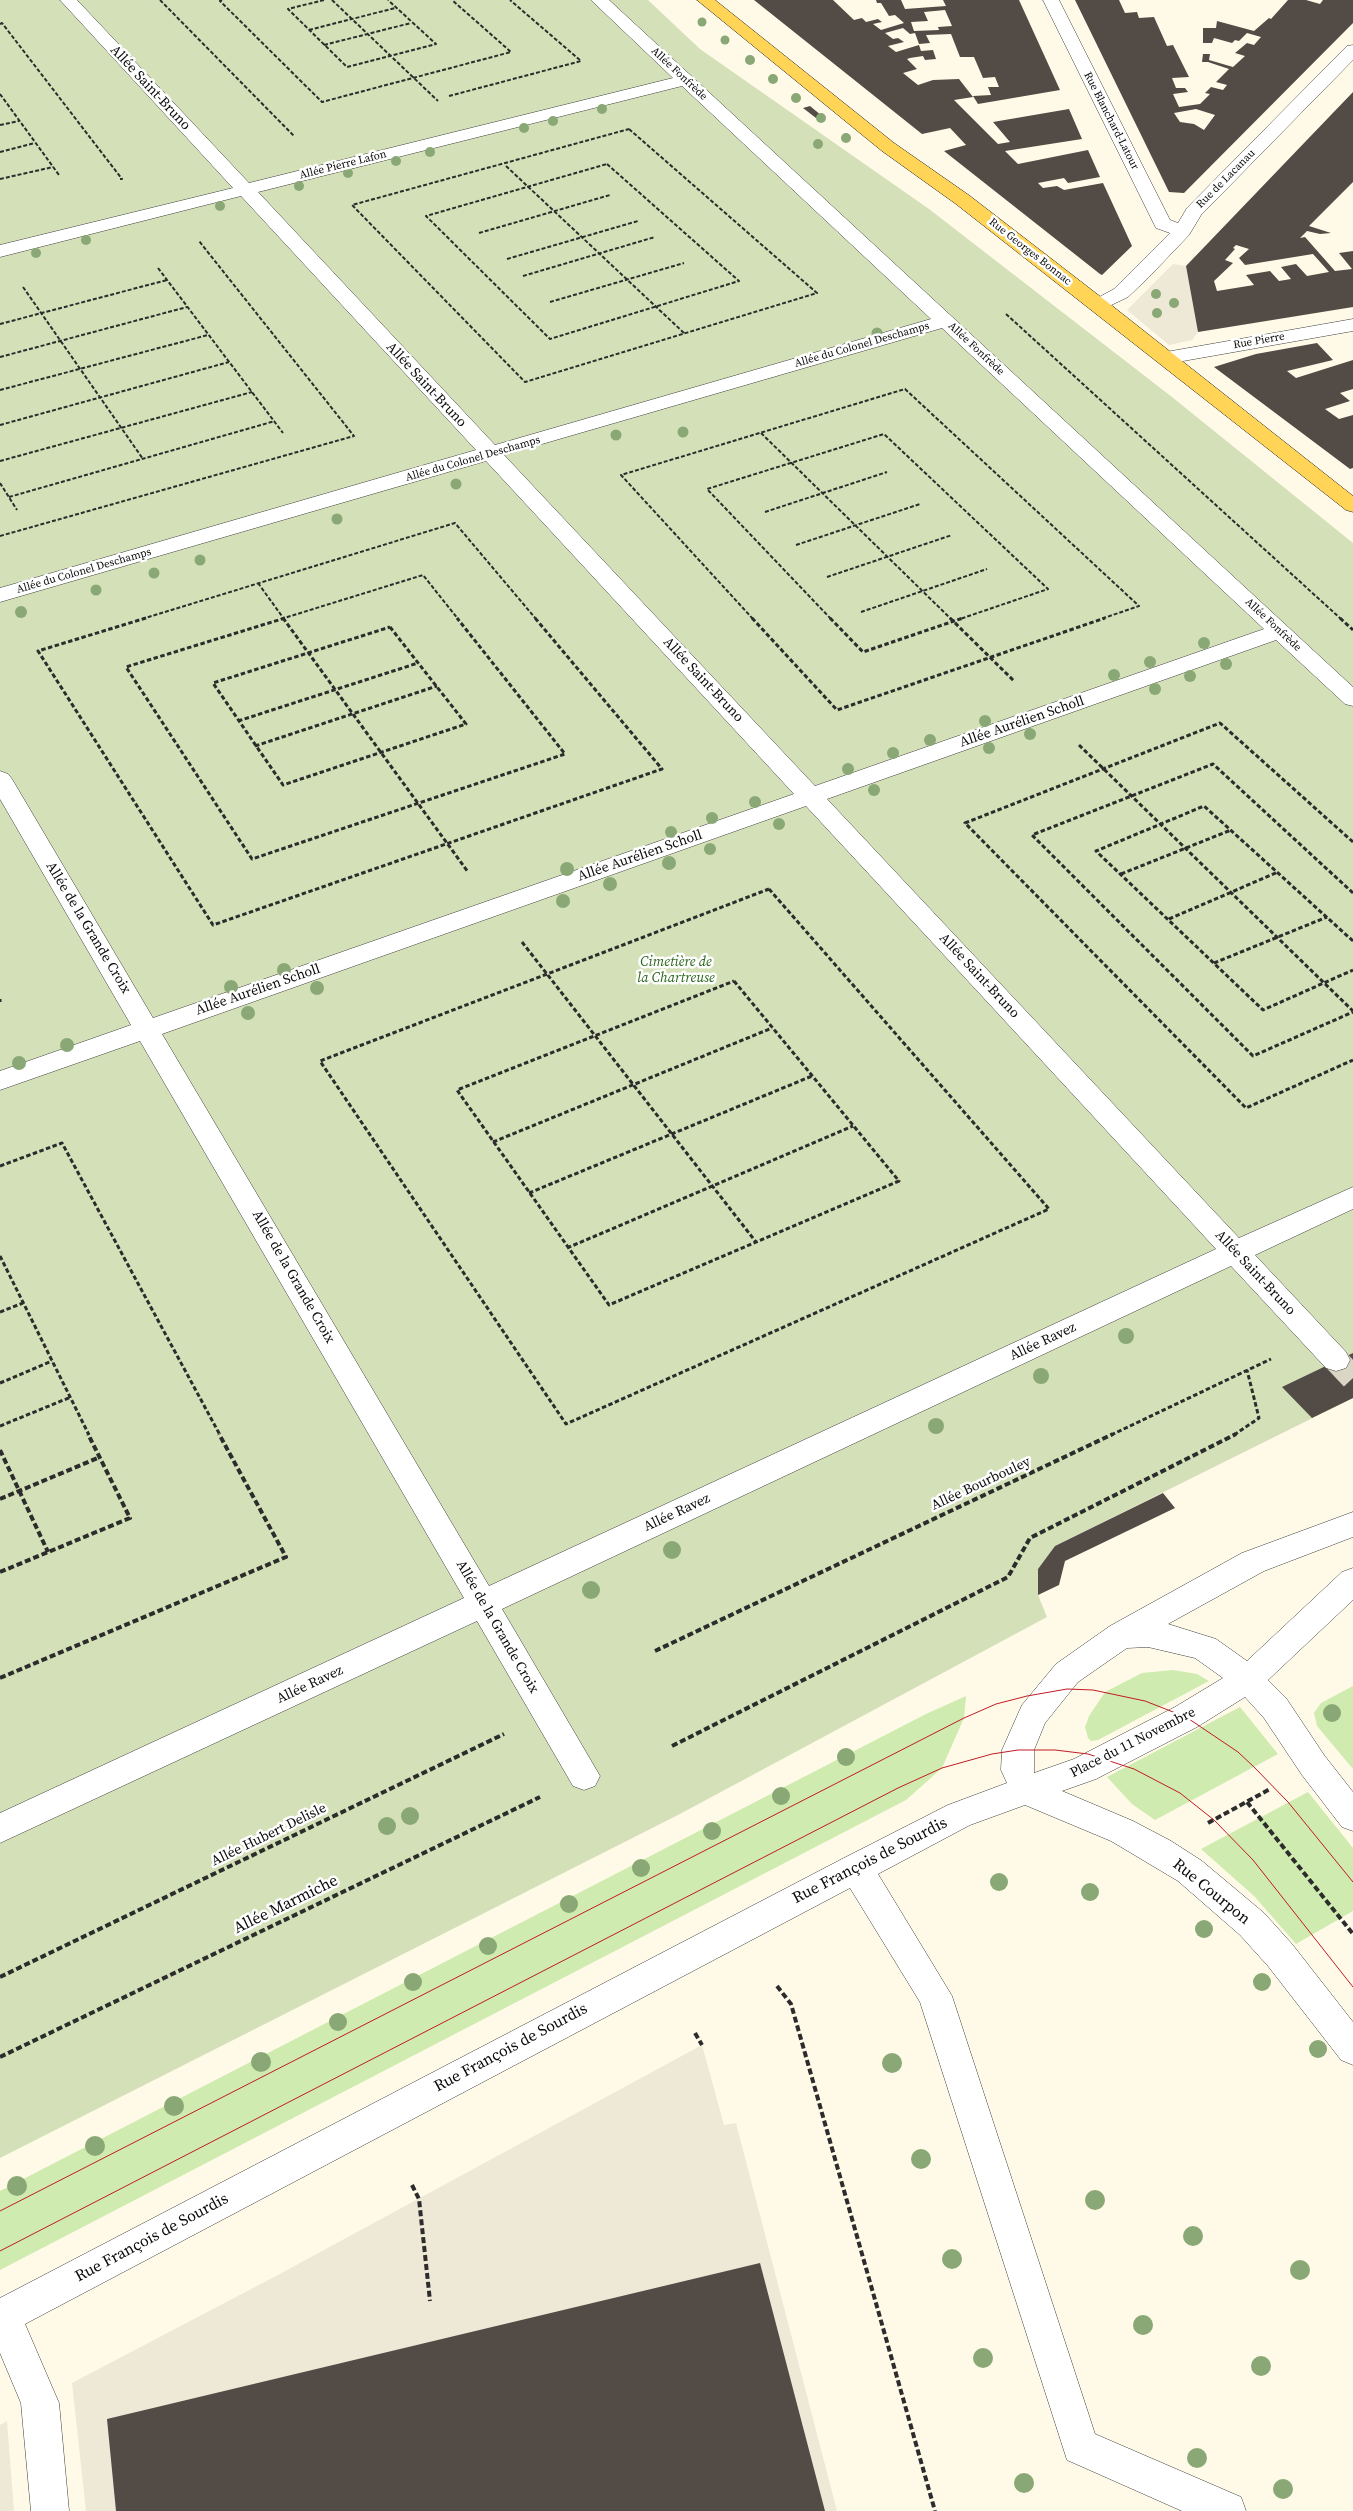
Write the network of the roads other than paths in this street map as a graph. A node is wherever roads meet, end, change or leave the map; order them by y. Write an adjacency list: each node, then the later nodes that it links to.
1 (68, 0): 7 (street, Allée Saint-Bruno)
2 (599, 0): 6 (street, Allée Fonfrède)
3 (705, 0): 10 (main road, Rue Georges Bonnac)
4 (1051, 0): 8 (street, Rue Blanchard-Latour)
5 (1353, 50): 8 (street, Rue de Lacanau)
6 (686, 80): 7 (street, Allée Pierre Lafon); 11 (street, Allée Fonfrède)
7 (244, 190): 9 (street, Allée Pierre Lafon); 14 (street, Allée Saint-Bruno)
8 (1182, 231): 10 (street, Rue de Lacanau)
9 (0, 251)
10 (1099, 305): 13 (main road, Rue Georges Bonnac)
11 (945, 321): 14 (street, Allée du Colonel Deschamps); 17 (street, Allée Fonfrède)
12 (1353, 325): 13 (street, Rue Pierre)
13 (1166, 358): 15 (main road, Rue Georges Bonnac)
14 (491, 454): 16 (street, Allée du Colonel Deschamps); 20 (street, Allée Saint-Bruno)
15 (1353, 506)
16 (0, 595)
17 (1280, 631): 18 (street, Allée Fonfrède); 20 (street, Allée Aurélien Scholl)
18 (1353, 699)
19 (0, 779): 21 (street, Allée de la Grande Croix)
20 (812, 796): 21 (street, Allée Aurélien Scholl); 24 (street, Allée Saint-Bruno)
21 (148, 1029): 22 (street, Allée Aurélien Scholl); 28 (street, Allée de la Grande Croix)
22 (0, 1081)
23 (1353, 1197): 24 (street, Allée Ravez)
24 (1236, 1252): 25 (street, Allée Saint-Bruno); 28 (street, Allée Ravez)
25 (1336, 1360)
26 (1353, 1524): 29 (street)
27 (1353, 1581): 30 (street, Place du 11 Novembre)
28 (483, 1604): 31 (street, Allée de la Grande Croix); 34 (street, Allée Ravez)
29 (1122, 1636): 30 (street); 32 (street)
30 (1248, 1679): 32 (street, Place du 11 Novembre); 33 (street)
31 (584, 1776)
32 (1026, 1791): 35 (street, Rue François de Sourdis); 36 (street, Rue Courpon)
33 (1353, 1817)
34 (0, 1830)
35 (856, 1868): 37 (street, Rue François de Sourdis); 39 (street)
36 (1353, 2049)
37 (2, 2317): 38 (street)
38 (50, 2511)
39 (1227, 2511)

